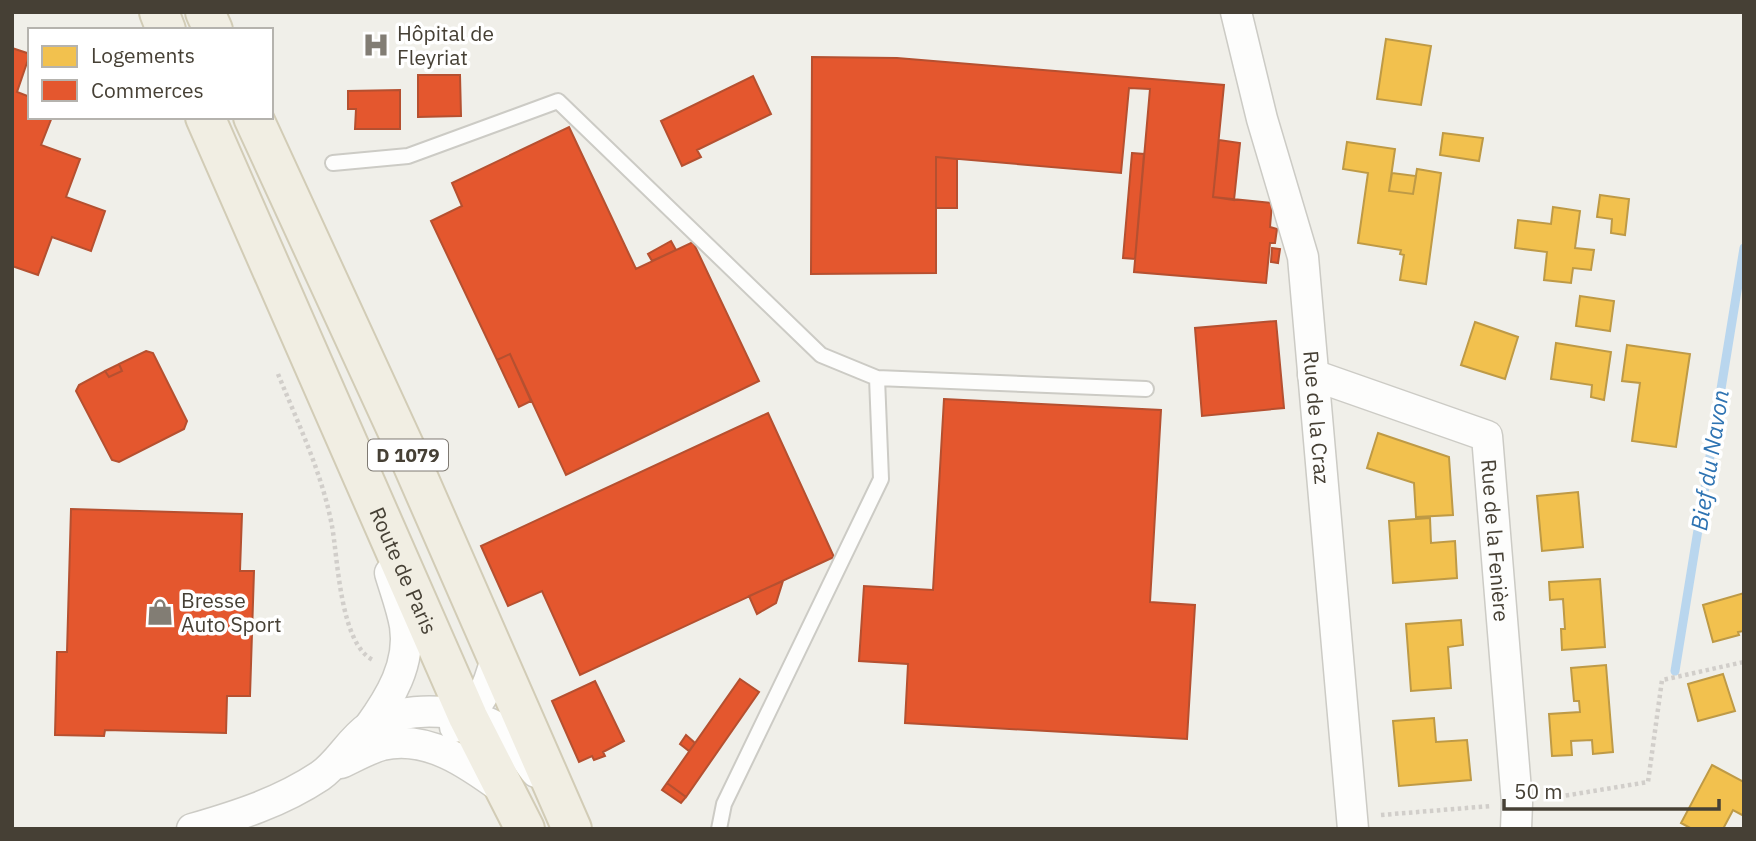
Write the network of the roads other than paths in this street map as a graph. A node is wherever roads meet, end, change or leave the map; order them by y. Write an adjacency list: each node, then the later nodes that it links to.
1 (205, 12): 3 (main road)
2 (1236, 12): 7 (street, Rue de la Craz)
3 (212, 28)
4 (206, 119): 10 (main road, Route de Paris / D 1079)
5 (254, 119): 11 (main road, D 1079)
6 (333, 163): 8 (lane)
7 (1313, 374): 18 (street, Rue de la Fenière); 19 (street, Rue de la Craz)
8 (877, 378): 9 (lane); 22 (lane)
9 (1146, 389)
10 (360, 468): 12 (main road, Route de Paris / D 1079); 13 (street)
11 (496, 658): 12 (street); 17 (main road, D 1079)
12 (468, 717): 13 (street); 14 (street); 16 (main road, Route de Paris / D 1079); 17 (street)
13 (369, 727): 15 (street)
14 (409, 743): 15 (street); 16 (street)
15 (331, 767): 20 (street)
16 (508, 794): 21 (main road, Route de Paris / D 1079)
17 (564, 812)
18 (1516, 816)
19 (1353, 823)
20 (192, 829)
21 (525, 829)
22 (719, 829)

